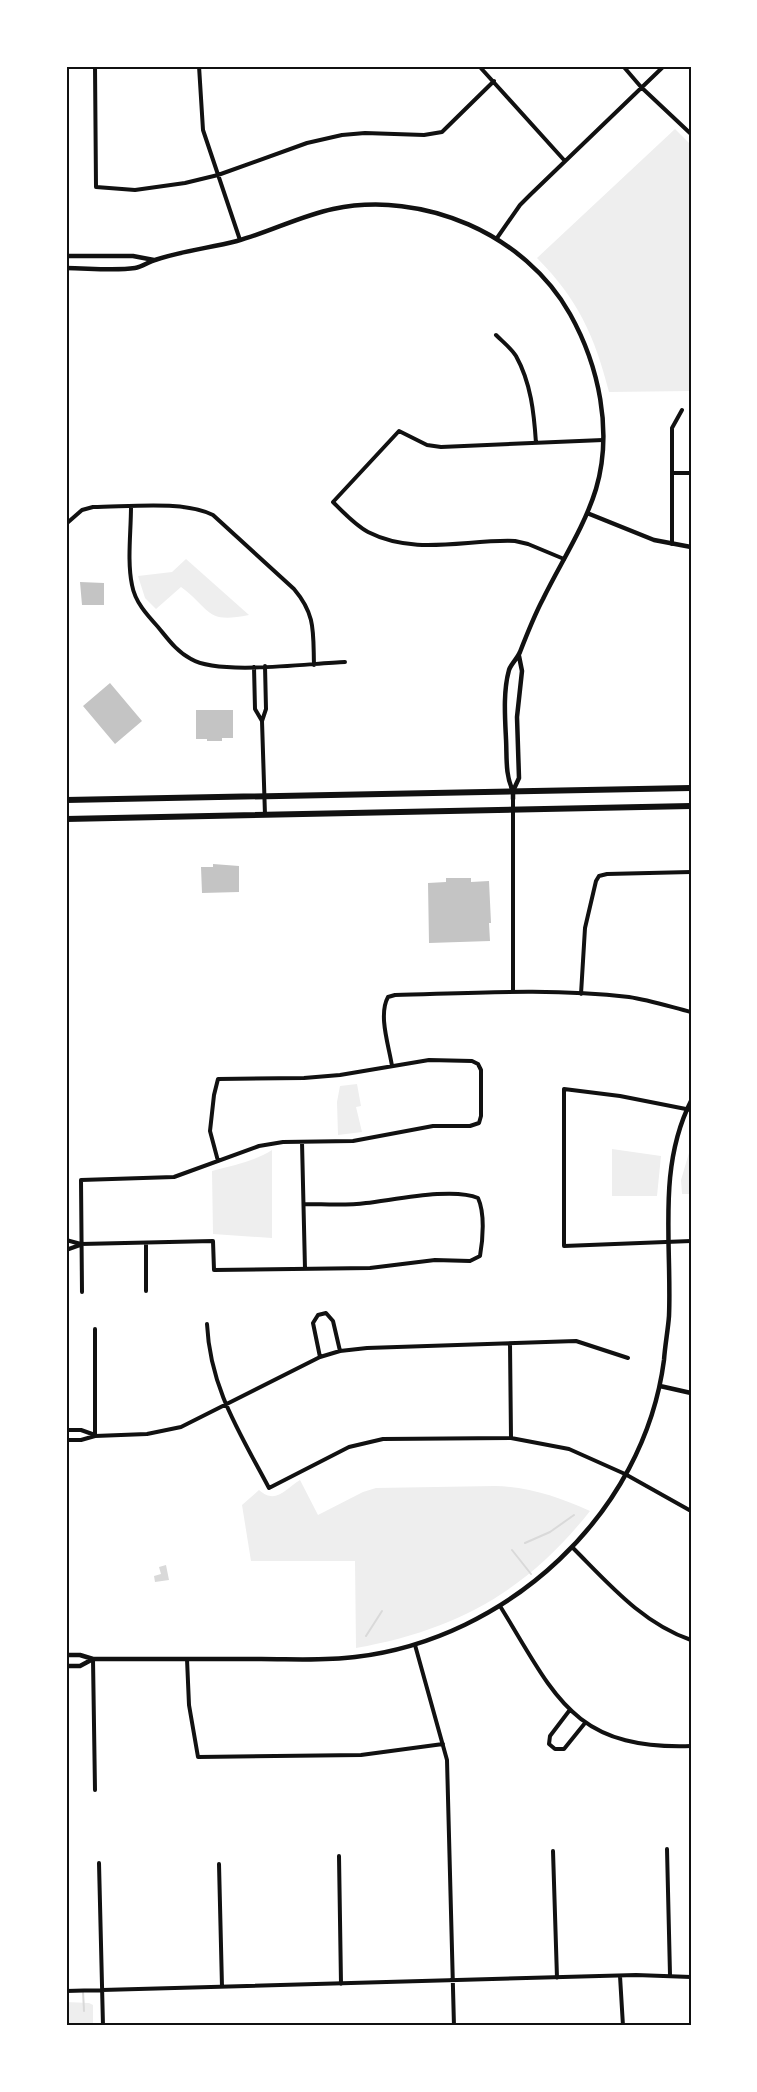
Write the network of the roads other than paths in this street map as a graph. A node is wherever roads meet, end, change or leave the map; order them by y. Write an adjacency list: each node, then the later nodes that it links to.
1 (95, 66): 10 (street)
2 (199, 66): 10 (street)
3 (479, 66): 6 (street)
4 (623, 66): 7 (street)
5 (664, 66): 7 (street)
6 (494, 81): 9 (street); 10 (street)
7 (641, 87): 8 (street); 9 (street)
8 (691, 134)
9 (564, 160): 11 (street)
10 (218, 175): 12 (street)
11 (497, 238): 12 (street); 18 (street)
12 (240, 240): 14 (street)
13 (66, 256): 14 (street)
14 (154, 260): 15 (street)
15 (66, 268)
16 (496, 335): 19 (street)
17 (682, 410): 20 (street)
18 (603, 440): 19 (street); 23 (street)
19 (536, 443): 27 (street)
20 (673, 473): 21 (street); 25 (street)
21 (691, 473)
22 (131, 507): 24 (street); 30 (street); 31 (street)
23 (587, 513): 25 (street); 27 (street)
24 (66, 524)
25 (672, 545): 26 (street)
26 (691, 547)
27 (564, 559): 28 (street)
28 (519, 656): 35 (street); 35 (street)
29 (345, 662): 30 (street)
30 (314, 665): 32 (street)
31 (254, 666): 32 (street); 33 (street)
32 (265, 666): 33 (street)
33 (262, 721): 36 (street)
34 (691, 788): 35 (main road)
35 (513, 791): 36 (main road); 37 (street)
36 (264, 796): 38 (main road); 41 (street)
37 (513, 799): 40 (street)
38 (66, 800)
39 (691, 806): 40 (main road)
40 (513, 810): 41 (main road); 44 (street)
41 (265, 814): 42 (main road)
42 (66, 819)
43 (691, 872): 45 (street)
44 (513, 991): 45 (street); 47 (street)
45 (581, 994): 46 (street)
46 (691, 1012)
47 (392, 1066): 50 (street); 51 (street)
48 (691, 1101): 49 (street)
49 (689, 1110): 55 (street); 55 (street)
50 (302, 1142): 51 (street); 52 (street)
51 (218, 1161): 57 (street)
52 (304, 1204): 59 (street); 59 (street)
53 (66, 1240): 57 (street)
54 (691, 1241): 55 (street)
55 (668, 1242): 68 (street)
56 (146, 1243): 57 (street); 59 (street); 60 (street)
57 (81, 1244): 58 (street); 61 (street)
58 (66, 1250)
59 (305, 1269)
60 (146, 1291)
61 (82, 1292)
62 (207, 1324): 70 (street)
63 (95, 1329): 72 (street)
64 (510, 1344): 65 (street); 67 (street); 73 (street)
65 (340, 1351): 66 (street); 66 (street)
66 (320, 1357): 70 (street)
67 (628, 1358)
68 (660, 1386): 69 (street); 75 (street)
69 (691, 1393)
70 (225, 1406): 72 (street); 73 (street)
71 (66, 1430): 72 (street)
72 (95, 1436): 74 (street)
73 (512, 1438): 75 (street)
74 (66, 1440)
75 (625, 1474): 76 (street); 77 (street)
76 (691, 1511)
77 (573, 1548): 78 (street); 79 (street)
78 (500, 1606): 80 (street); 85 (street)
79 (691, 1640)
80 (415, 1645): 83 (street); 87 (street)
81 (66, 1655): 82 (street)
82 (93, 1659): 83 (street); 84 (street); 89 (street)
83 (187, 1659): 87 (street)
84 (66, 1666)
85 (569, 1711): 86 (street); 86 (street)
86 (585, 1723): 88 (street)
87 (444, 1744): 99 (street)
88 (691, 1746)
89 (95, 1790)
90 (667, 1849): 95 (street)
91 (553, 1851): 98 (street)
92 (339, 1856): 100 (street)
93 (99, 1863): 102 (street)
94 (219, 1864): 101 (street)
95 (670, 1975): 96 (street); 97 (street)
96 (620, 1976): 98 (street); 106 (street)
97 (691, 1977)
98 (557, 1978): 99 (street)
99 (452, 1980): 100 (street); 105 (street)
100 (341, 1984): 101 (street)
101 (222, 1987): 102 (street)
102 (103, 1990): 103 (street); 104 (street)
103 (66, 1991)
104 (103, 2026)
105 (454, 2026)
106 (623, 2026)

